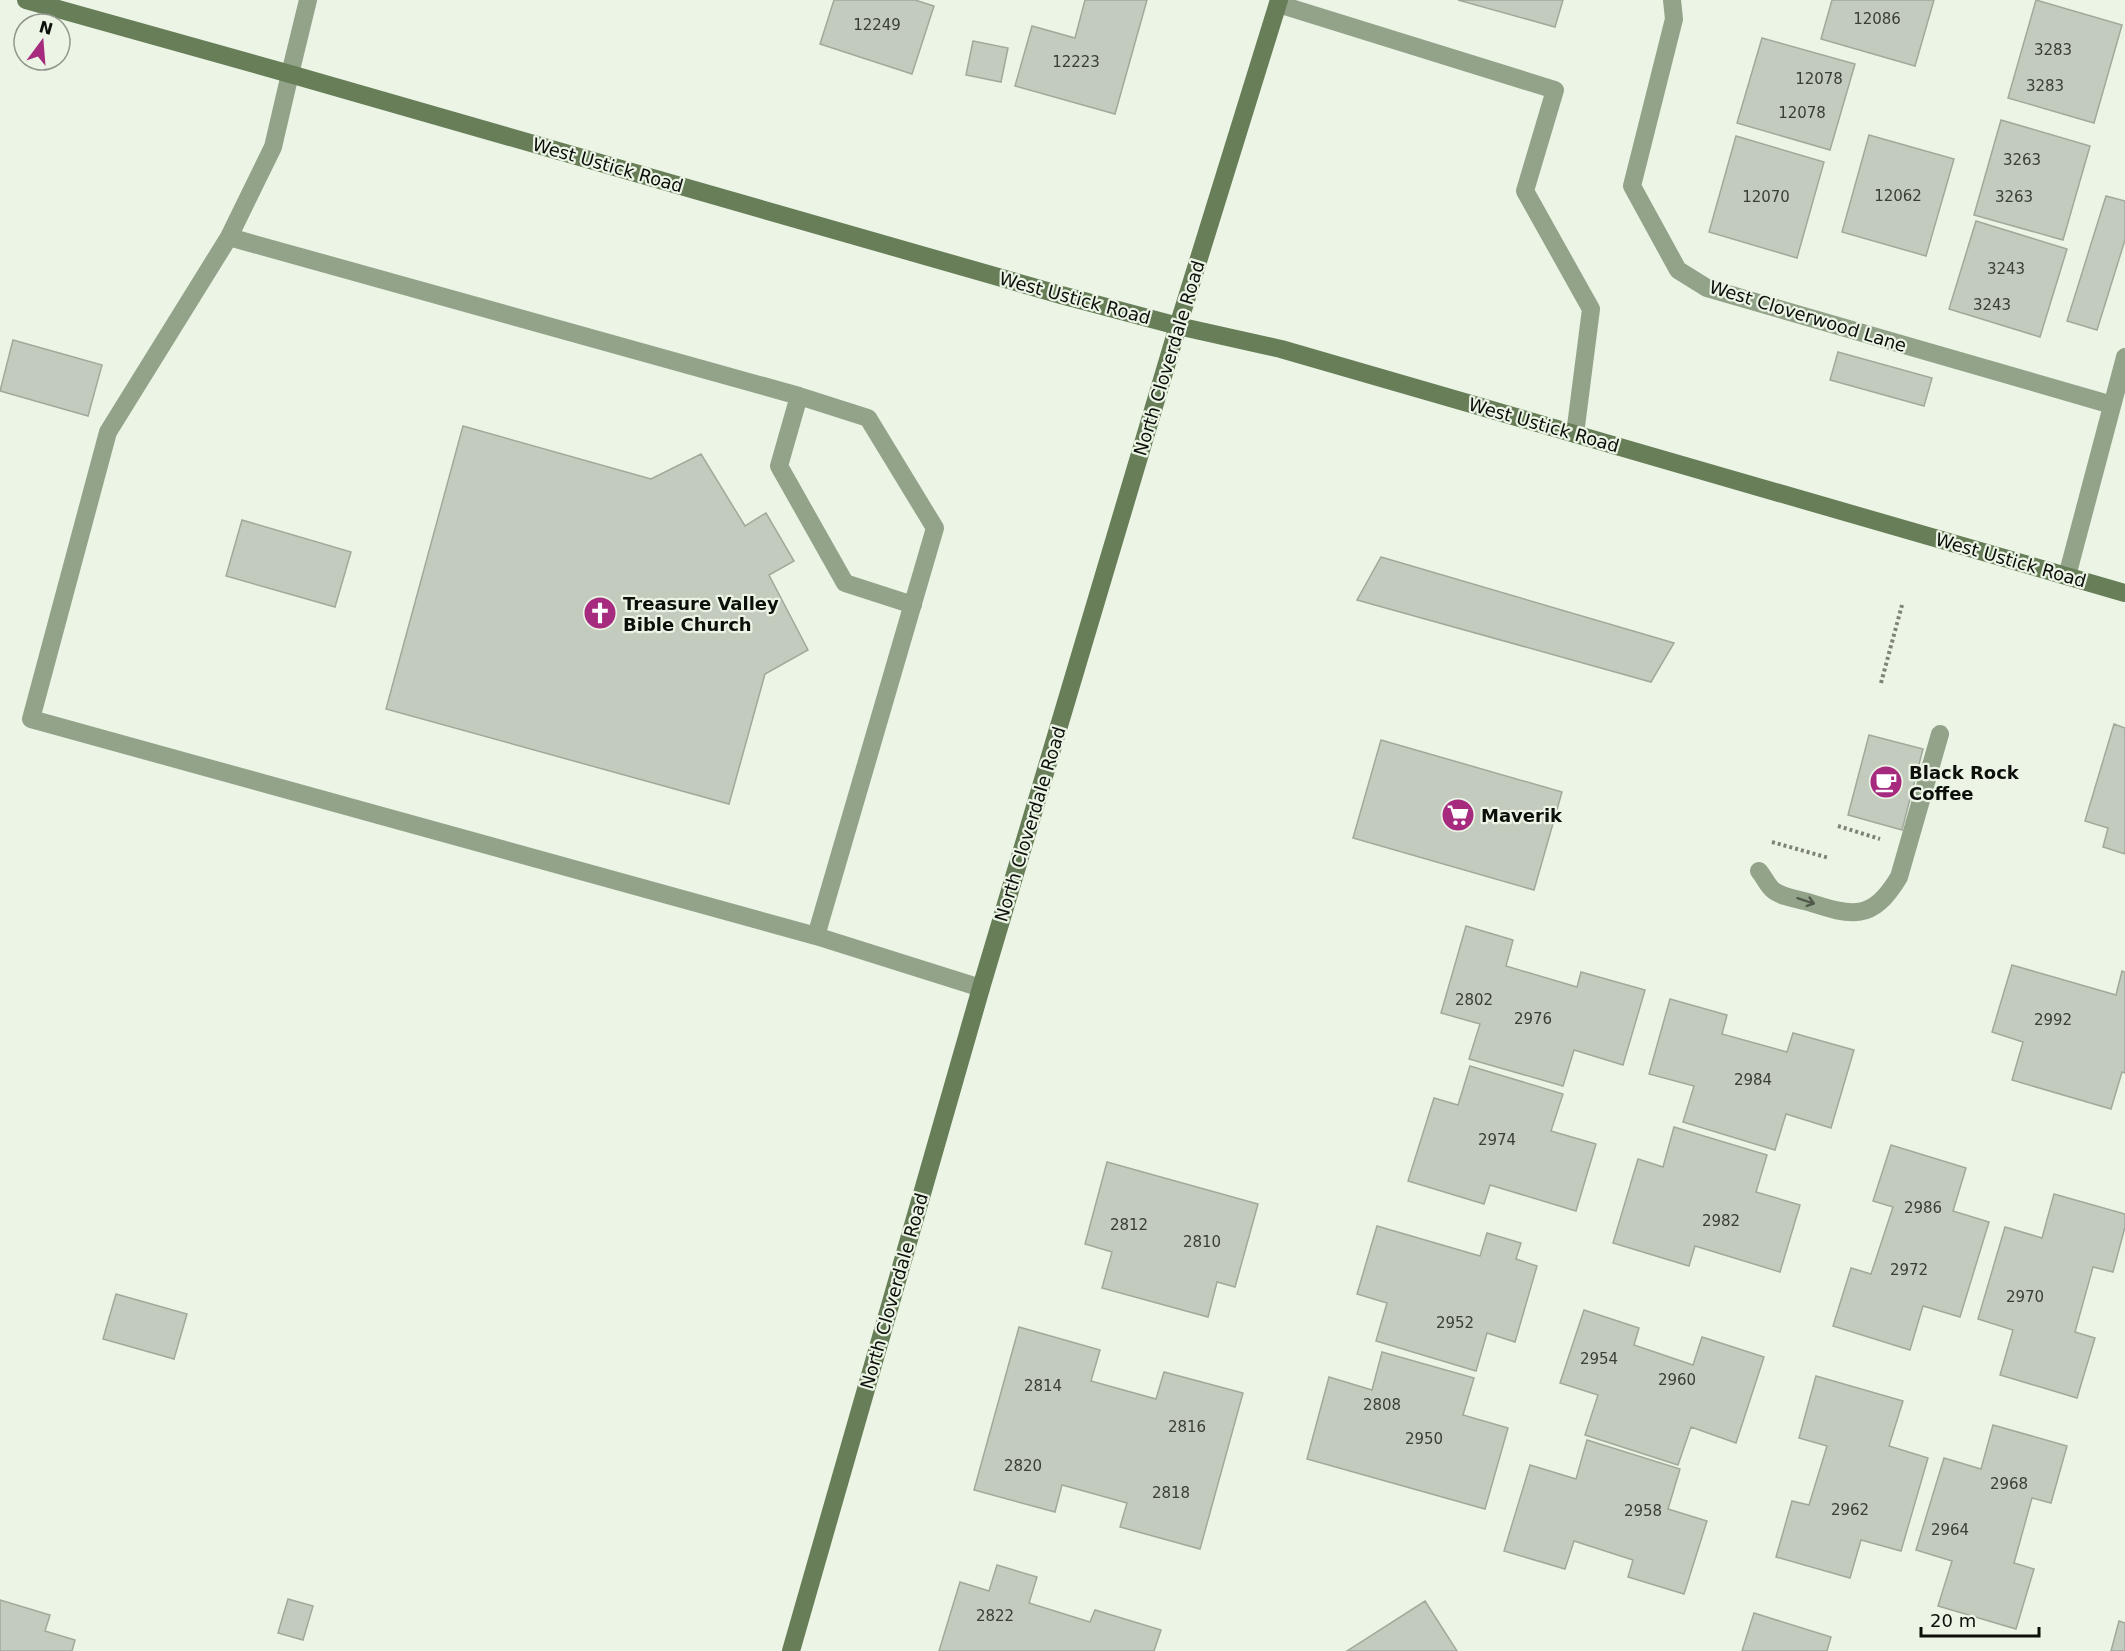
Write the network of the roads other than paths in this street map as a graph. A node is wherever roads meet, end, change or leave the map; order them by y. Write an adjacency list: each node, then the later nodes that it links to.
1 (26, 0): 5 (main road, West Ustick Road)
2 (308, 0): 5 (street)
3 (1672, 0): 10 (street, West Cloverwood Lane)
4 (1279, 2): 7 (main road, North Cloverdale Road); 11 (street)
5 (290, 74): 6 (street); 7 (main road, West Ustick Road)
6 (229, 237): 9 (street); 17 (street)
7 (1178, 326): 11 (main road, West Ustick Road); 18 (main road, North Cloverdale Road)
8 (2125, 357): 10 (street)
9 (799, 396): 14 (street); 14 (street)
10 (2112, 405): 12 (street)
11 (1575, 434): 12 (main road, West Ustick Road)
12 (2067, 576): 13 (main road, West Ustick Road)
13 (2125, 593)
14 (913, 605): 17 (street)
15 (1940, 734): 16 (street, one-way to 15)
16 (1759, 872)
17 (816, 936): 18 (street)
18 (981, 988): 19 (main road, North Cloverdale Road)
19 (791, 1651)

